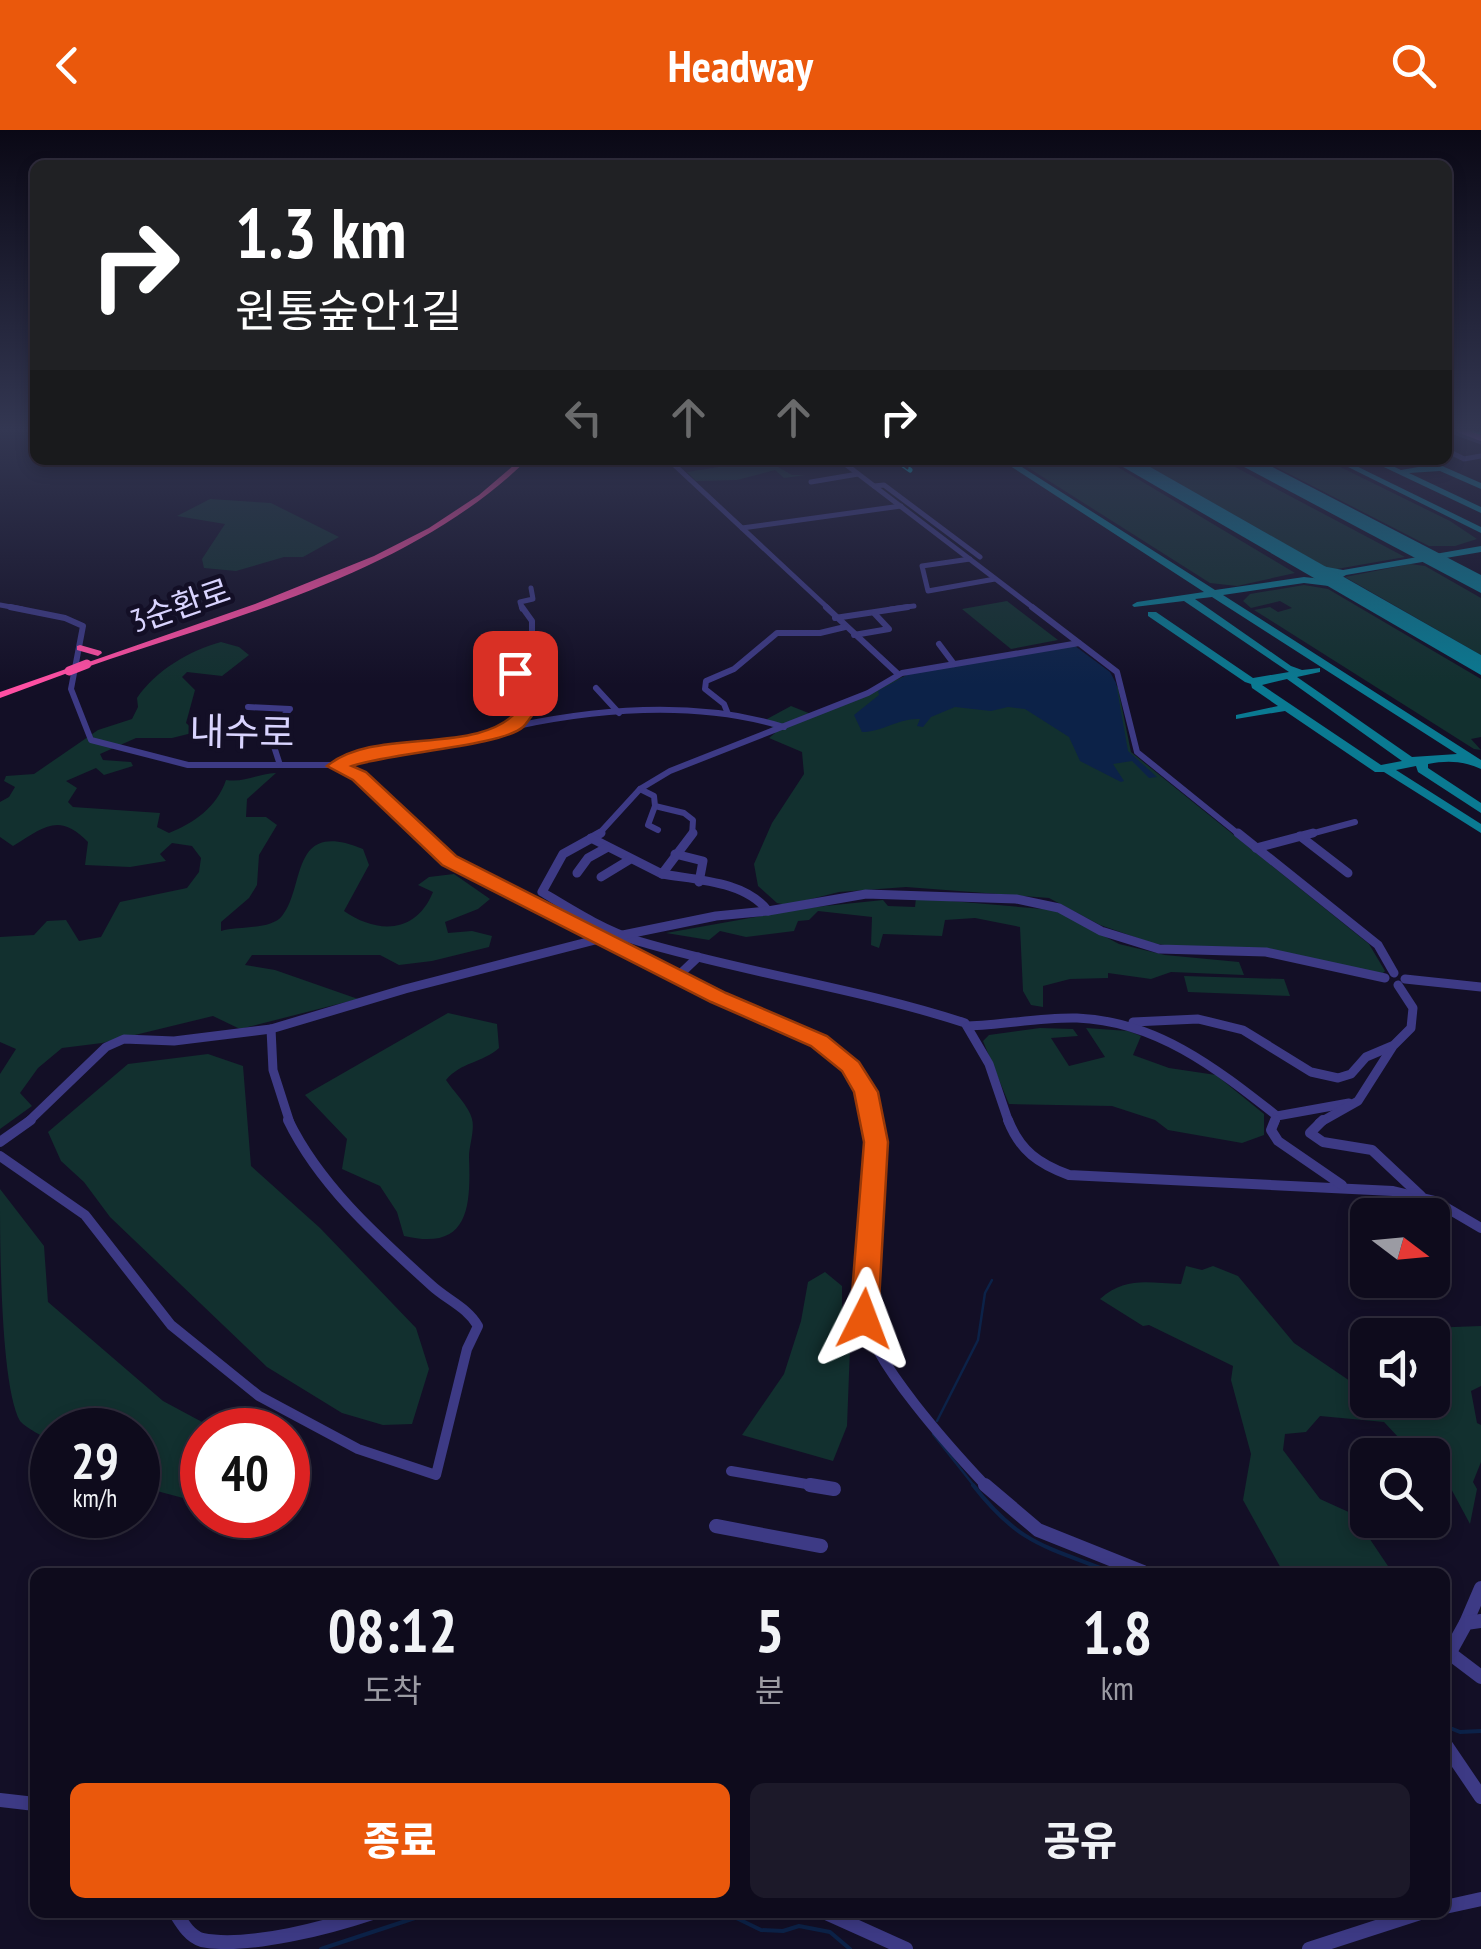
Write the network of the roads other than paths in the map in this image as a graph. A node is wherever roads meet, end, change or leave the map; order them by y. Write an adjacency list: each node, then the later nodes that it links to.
1 (452, 515): 15 (highway, 3순환로)
2 (728, 515): 6 (street)
3 (837, 515): 6 (street)
4 (913, 515): 8 (street)
5 (924, 515): 7 (street)
6 (742, 528): 17 (street)
7 (980, 557)
8 (970, 558): 9 (street); 11 (street)
9 (922, 566): 10 (street); 11 (street)
10 (910, 568)
11 (995, 579): 20 (street)
12 (531, 588): 30 (street)
13 (0, 605): 22 (street, 내수로)
14 (914, 606): 16 (street)
15 (230, 612): 22 (highway); 22 (highway)
16 (874, 612): 17 (street); 19 (street)
17 (836, 618): 18 (street)
18 (845, 627): 19 (street); 29 (street)
19 (854, 635): 24 (street)
20 (1079, 643): 23 (street); 41 (street)
21 (939, 644): 23 (street)
22 (79, 664): 26 (highway); 32 (street, 내수로)
23 (954, 664): 24 (street)
24 (898, 674): 31 (street)
25 (596, 688): 28 (street)
26 (0, 693)
27 (248, 707): 32 (street)
28 (619, 713): 29 (street); 30 (street)
29 (728, 714): 31 (street)
30 (515, 726): 33 (street)
31 (784, 727): 34 (street)
32 (280, 765): 33 (street, 내수로)
33 (336, 766): 51 (street, 내수로)
34 (640, 789): 35 (street); 39 (street)
35 (656, 806): 37 (street); 42 (street)
36 (1354, 822): 38 (street)
37 (658, 830)
38 (1300, 836): 41 (street); 45 (street)
39 (591, 838): 40 (street); 50 (street)
40 (606, 848): 43 (street); 44 (street)
41 (1256, 848): 54 (street)
42 (675, 854): 46 (street); 48 (street)
43 (629, 860): 46 (street); 47 (street)
44 (578, 873)
45 (1348, 873)
46 (662, 874): 48 (street)
47 (601, 877)
48 (698, 882): 49 (street)
49 (768, 911): 50 (street); 54 (street)
50 (623, 935): 52 (street)
51 (603, 938): 53 (street, 내수로); 59 (street)
52 (698, 957): 53 (street); 58 (street)
53 (678, 976): 68 (street, 내수로)
54 (1390, 976): 55 (street)
55 (1402, 982): 56 (street); 60 (street)
56 (1481, 988)
57 (1130, 1022): 58 (street); 60 (street); 62 (street)
58 (968, 1026): 65 (street)
59 (271, 1029): 63 (street); 64 (street)
60 (1393, 1046): 61 (street)
61 (1358, 1102): 62 (street); 66 (street)
62 (1277, 1116): 65 (street)
63 (0, 1142)
64 (0, 1156)
65 (1344, 1186): 66 (street)
66 (1422, 1196): 67 (street)
67 (1481, 1228)
68 (932, 1420): 69 (street)
69 (944, 1436): 74 (street)
70 (731, 1471): 71 (street)
71 (834, 1489)
72 (716, 1526): 73 (street)
73 (821, 1546)
74 (1131, 1568)
75 (1481, 1588): 77 (street)
76 (1481, 1621): 77 (street)
77 (1466, 1623): 78 (street)
78 (1450, 1647)
79 (1450, 1654): 80 (street)
80 (1481, 1676)
81 (1450, 1752): 82 (street)
82 (1481, 1798)
83 (0, 1800): 84 (street)
84 (30, 1803)
85 (1481, 1899): 86 (street)
86 (1450, 1906)
87 (180, 1918): 88 (street)
88 (355, 1918)
89 (837, 1918): 91 (street)
90 (1400, 1918): 92 (street)
91 (906, 1949)
92 (1309, 1949)

